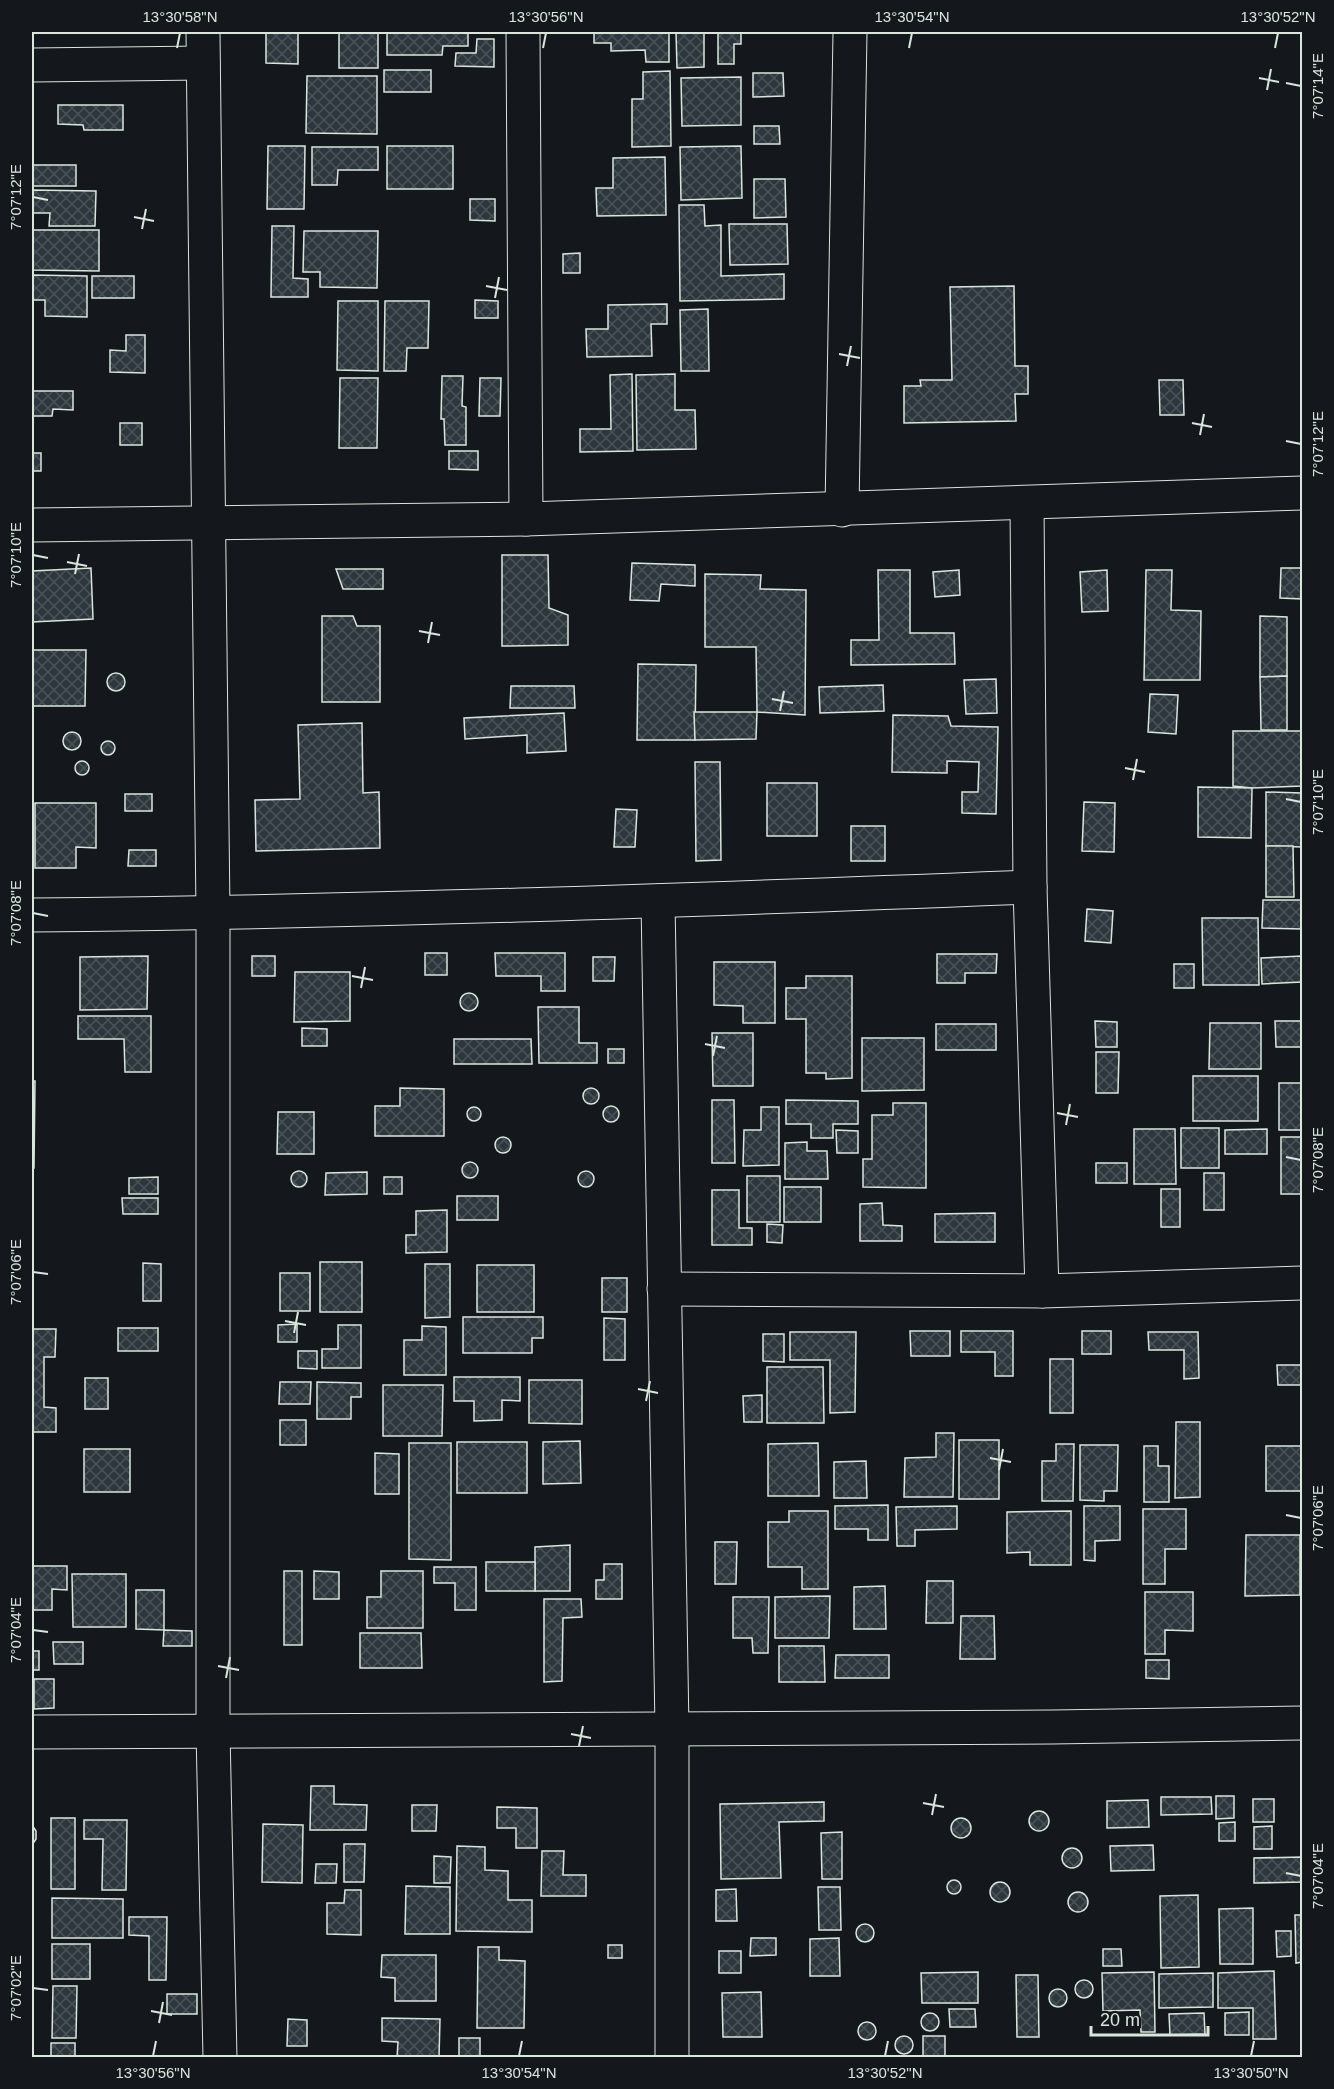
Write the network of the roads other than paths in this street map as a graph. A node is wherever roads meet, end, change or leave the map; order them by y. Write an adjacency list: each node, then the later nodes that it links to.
1 (523, 32): 8 (street)
2 (850, 32): 7 (street)
3 (203, 47): 4 (street); 9 (street)
4 (32, 65)
5 (1302, 493): 6 (street)
6 (1028, 503): 7 (street); 11 (street)
7 (842, 510): 8 (street)
8 (526, 519): 9 (street)
9 (209, 524): 10 (street); 13 (street)
10 (32, 525)
11 (1030, 887): 12 (street); 17 (street)
12 (658, 901): 13 (street); 16 (street)
13 (213, 913): 14 (street); 20 (street)
14 (32, 915)
15 (1302, 1283): 17 (street)
16 (664, 1289): 17 (street); 19 (street)
17 (1042, 1291)
18 (1302, 1723): 19 (street)
19 (672, 1729): 20 (street); 23 (street)
20 (213, 1731): 21 (street); 22 (street)
21 (32, 1732)
22 (220, 2058)
23 (672, 2058)

